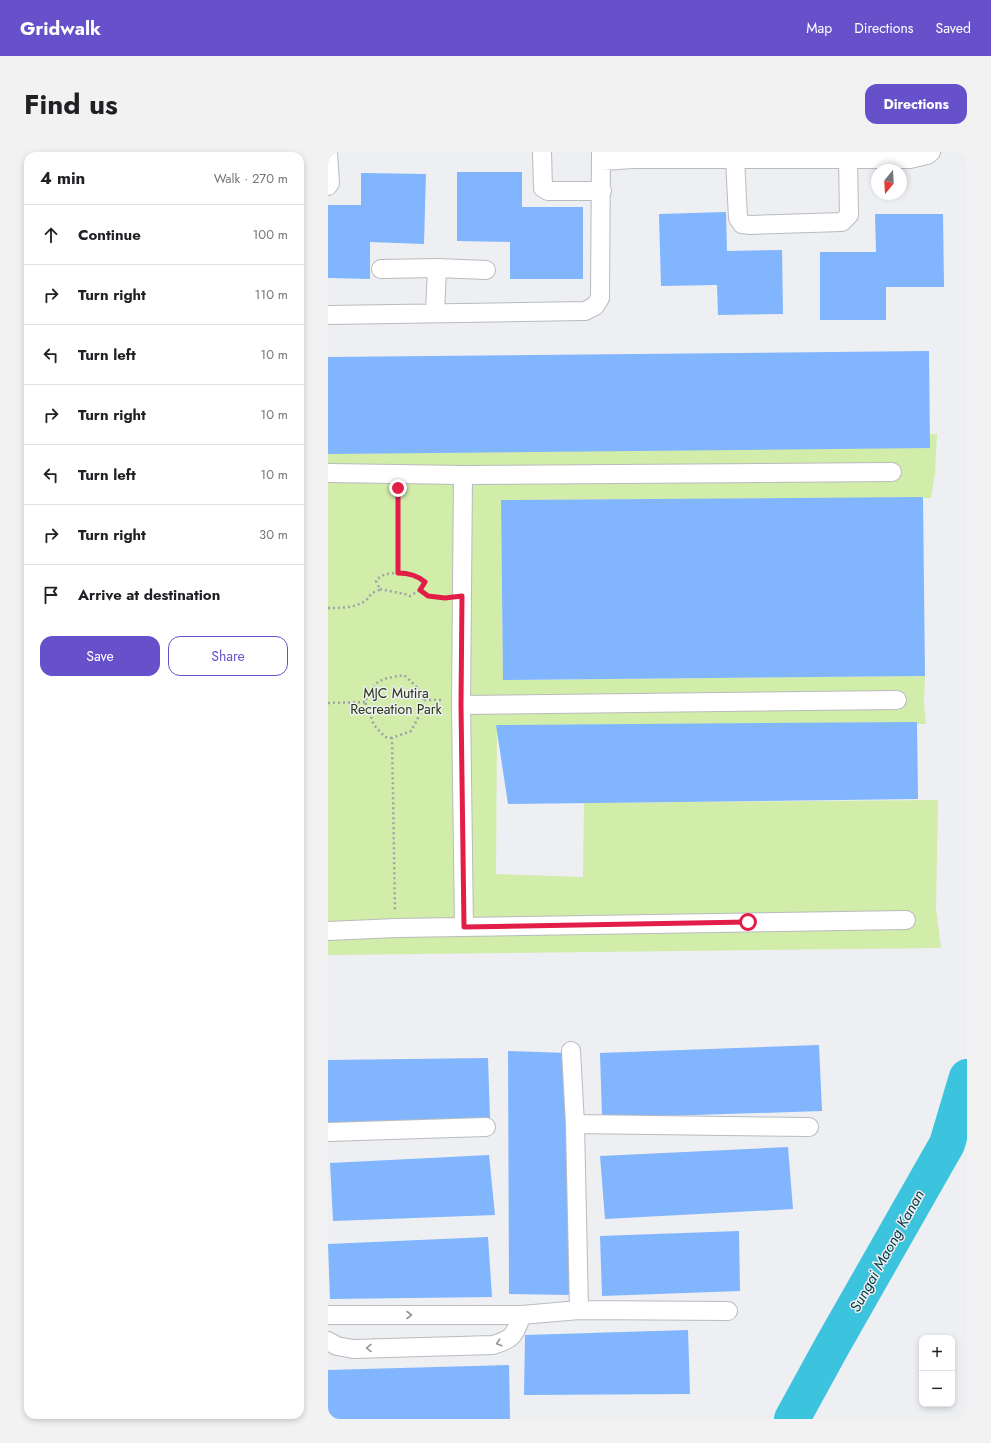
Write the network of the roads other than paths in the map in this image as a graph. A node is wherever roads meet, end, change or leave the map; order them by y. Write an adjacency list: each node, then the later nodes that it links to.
1 (328, 152): 10 (street)
2 (542, 152): 11 (street)
3 (931, 152): 6 (street)
4 (633, 156): 7 (street); 8 (street)
5 (870, 156): 6 (street); 9 (street)
6 (910, 156)
7 (602, 157): 11 (street)
8 (735, 159): 9 (street); 9 (street)
9 (848, 159)
10 (328, 186)
11 (602, 190): 15 (street)
12 (437, 268): 13 (street); 14 (street); 15 (street)
13 (382, 269)
14 (486, 270)
15 (435, 313): 16 (street)
16 (328, 315)
17 (892, 472): 19 (street)
18 (328, 473): 19 (street)
19 (463, 475): 21 (street)
20 (897, 700): 21 (street)
21 (461, 705): 23 (street)
22 (906, 920): 23 (street)
23 (464, 927): 24 (street)
24 (328, 931)
25 (571, 1051): 26 (street)
26 (575, 1124): 28 (street); 30 (street)
27 (486, 1127): 29 (street)
28 (809, 1127)
29 (328, 1132)
30 (579, 1310): 31 (street); 33 (street)
31 (728, 1311)
32 (328, 1315): 33 (street, one-way to 33)
33 (522, 1315): 34 (street, one-way to 34)
34 (328, 1341)

